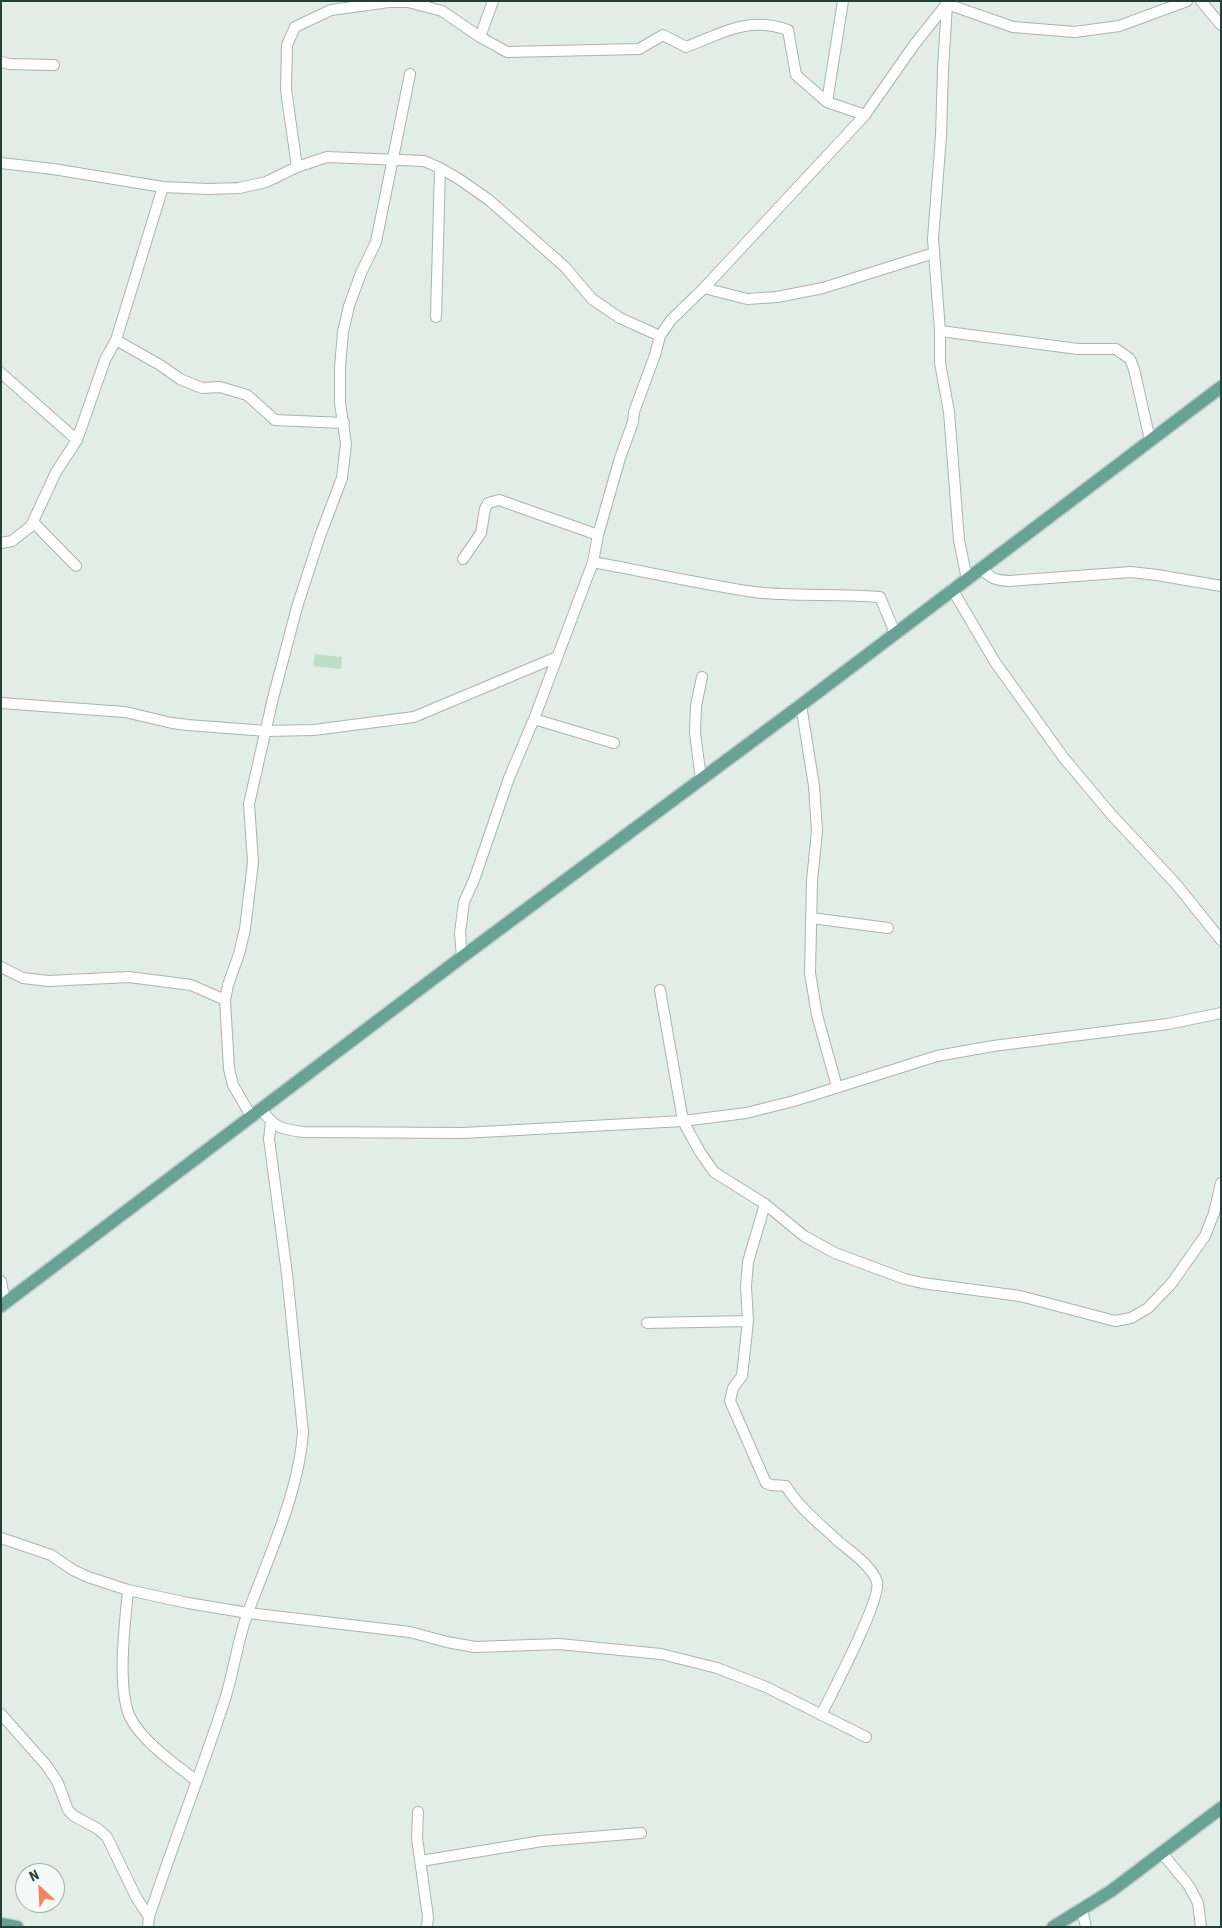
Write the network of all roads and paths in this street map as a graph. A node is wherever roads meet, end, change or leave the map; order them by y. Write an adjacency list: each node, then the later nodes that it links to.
1 (492, 1): 7 (street)
2 (843, 1): 11 (street)
3 (1187, 1): 5 (street)
4 (1201, 1): 6 (street)
5 (948, 2): 12 (street); 18 (street)
6 (1221, 25)
7 (480, 37): 11 (street); 15 (street)
8 (1, 62): 9 (street)
9 (54, 65)
10 (410, 74): 13 (street)
11 (827, 102): 12 (street)
12 (866, 115): 19 (street)
13 (394, 159): 15 (street); 16 (street); 26 (street)
14 (1, 163): 17 (street)
15 (297, 167): 17 (street)
16 (440, 168): 20 (street); 22 (street)
17 (163, 186): 23 (street)
18 (934, 252): 19 (street); 21 (street)
19 (704, 288): 22 (street)
20 (436, 317)
21 (940, 331): 28 (street); 36 (street)
22 (660, 336): 30 (street)
23 (116, 340): 26 (street); 27 (street)
24 (1, 373): 27 (street)
25 (1221, 387): 28 (main road)
26 (344, 423): 45 (street)
27 (77, 440): 29 (street)
28 (1150, 440): 35 (main road)
29 (33, 522): 31 (street); 34 (street)
30 (598, 535): 32 (street); 33 (street)
31 (1, 543)
32 (463, 559)
33 (593, 562): 39 (street); 40 (street)
34 (76, 566)
35 (982, 568): 36 (main road); 37 (street)
36 (967, 579): 38 (main road)
37 (1221, 586)
38 (952, 590): 39 (main road); 50 (street)
39 (895, 633): 43 (main road)
40 (556, 657): 44 (street); 45 (street)
41 (702, 678): 47 (street)
42 (1, 703): 45 (street)
43 (802, 705): 47 (main road); 48 (street)
44 (534, 719): 46 (street); 51 (street)
45 (266, 731): 54 (street)
46 (614, 743)
47 (701, 779): 51 (main road)
48 (811, 918): 49 (street); 56 (street)
49 (888, 928)
50 (1221, 940)
51 (462, 957): 57 (main road)
52 (1, 967): 54 (street)
53 (660, 990): 58 (street)
54 (225, 1000): 57 (street)
55 (1221, 1013): 56 (street)
56 (837, 1087): 58 (street)
57 (256, 1112): 59 (street); 63 (main road)
58 (683, 1120): 59 (street); 61 (street)
59 (271, 1122): 68 (street)
60 (1221, 1183): 61 (street)
61 (765, 1204): 64 (street)
62 (1, 1281): 63 (street)
63 (3, 1305)
64 (748, 1321): 65 (street); 70 (street)
65 (647, 1323)
66 (1, 1538): 67 (street)
67 (128, 1590): 68 (street); 72 (street)
68 (248, 1613): 70 (street); 72 (street)
69 (1, 1714): 79 (street)
70 (821, 1715): 71 (street)
71 (866, 1737)
72 (197, 1782): 79 (street)
73 (1221, 1808): 76 (main road)
74 (418, 1812): 77 (street)
75 (641, 1833): 77 (street)
76 (1162, 1853): 78 (main road); 85 (street)
77 (421, 1861): 82 (street)
78 (1082, 1910): 83 (main road); 84 (street)
79 (148, 1922)
80 (1, 1924): 81 (main road)
81 (17, 1927)
82 (427, 1927)
83 (1053, 1927)
84 (1086, 1927)
85 (1201, 1927)

